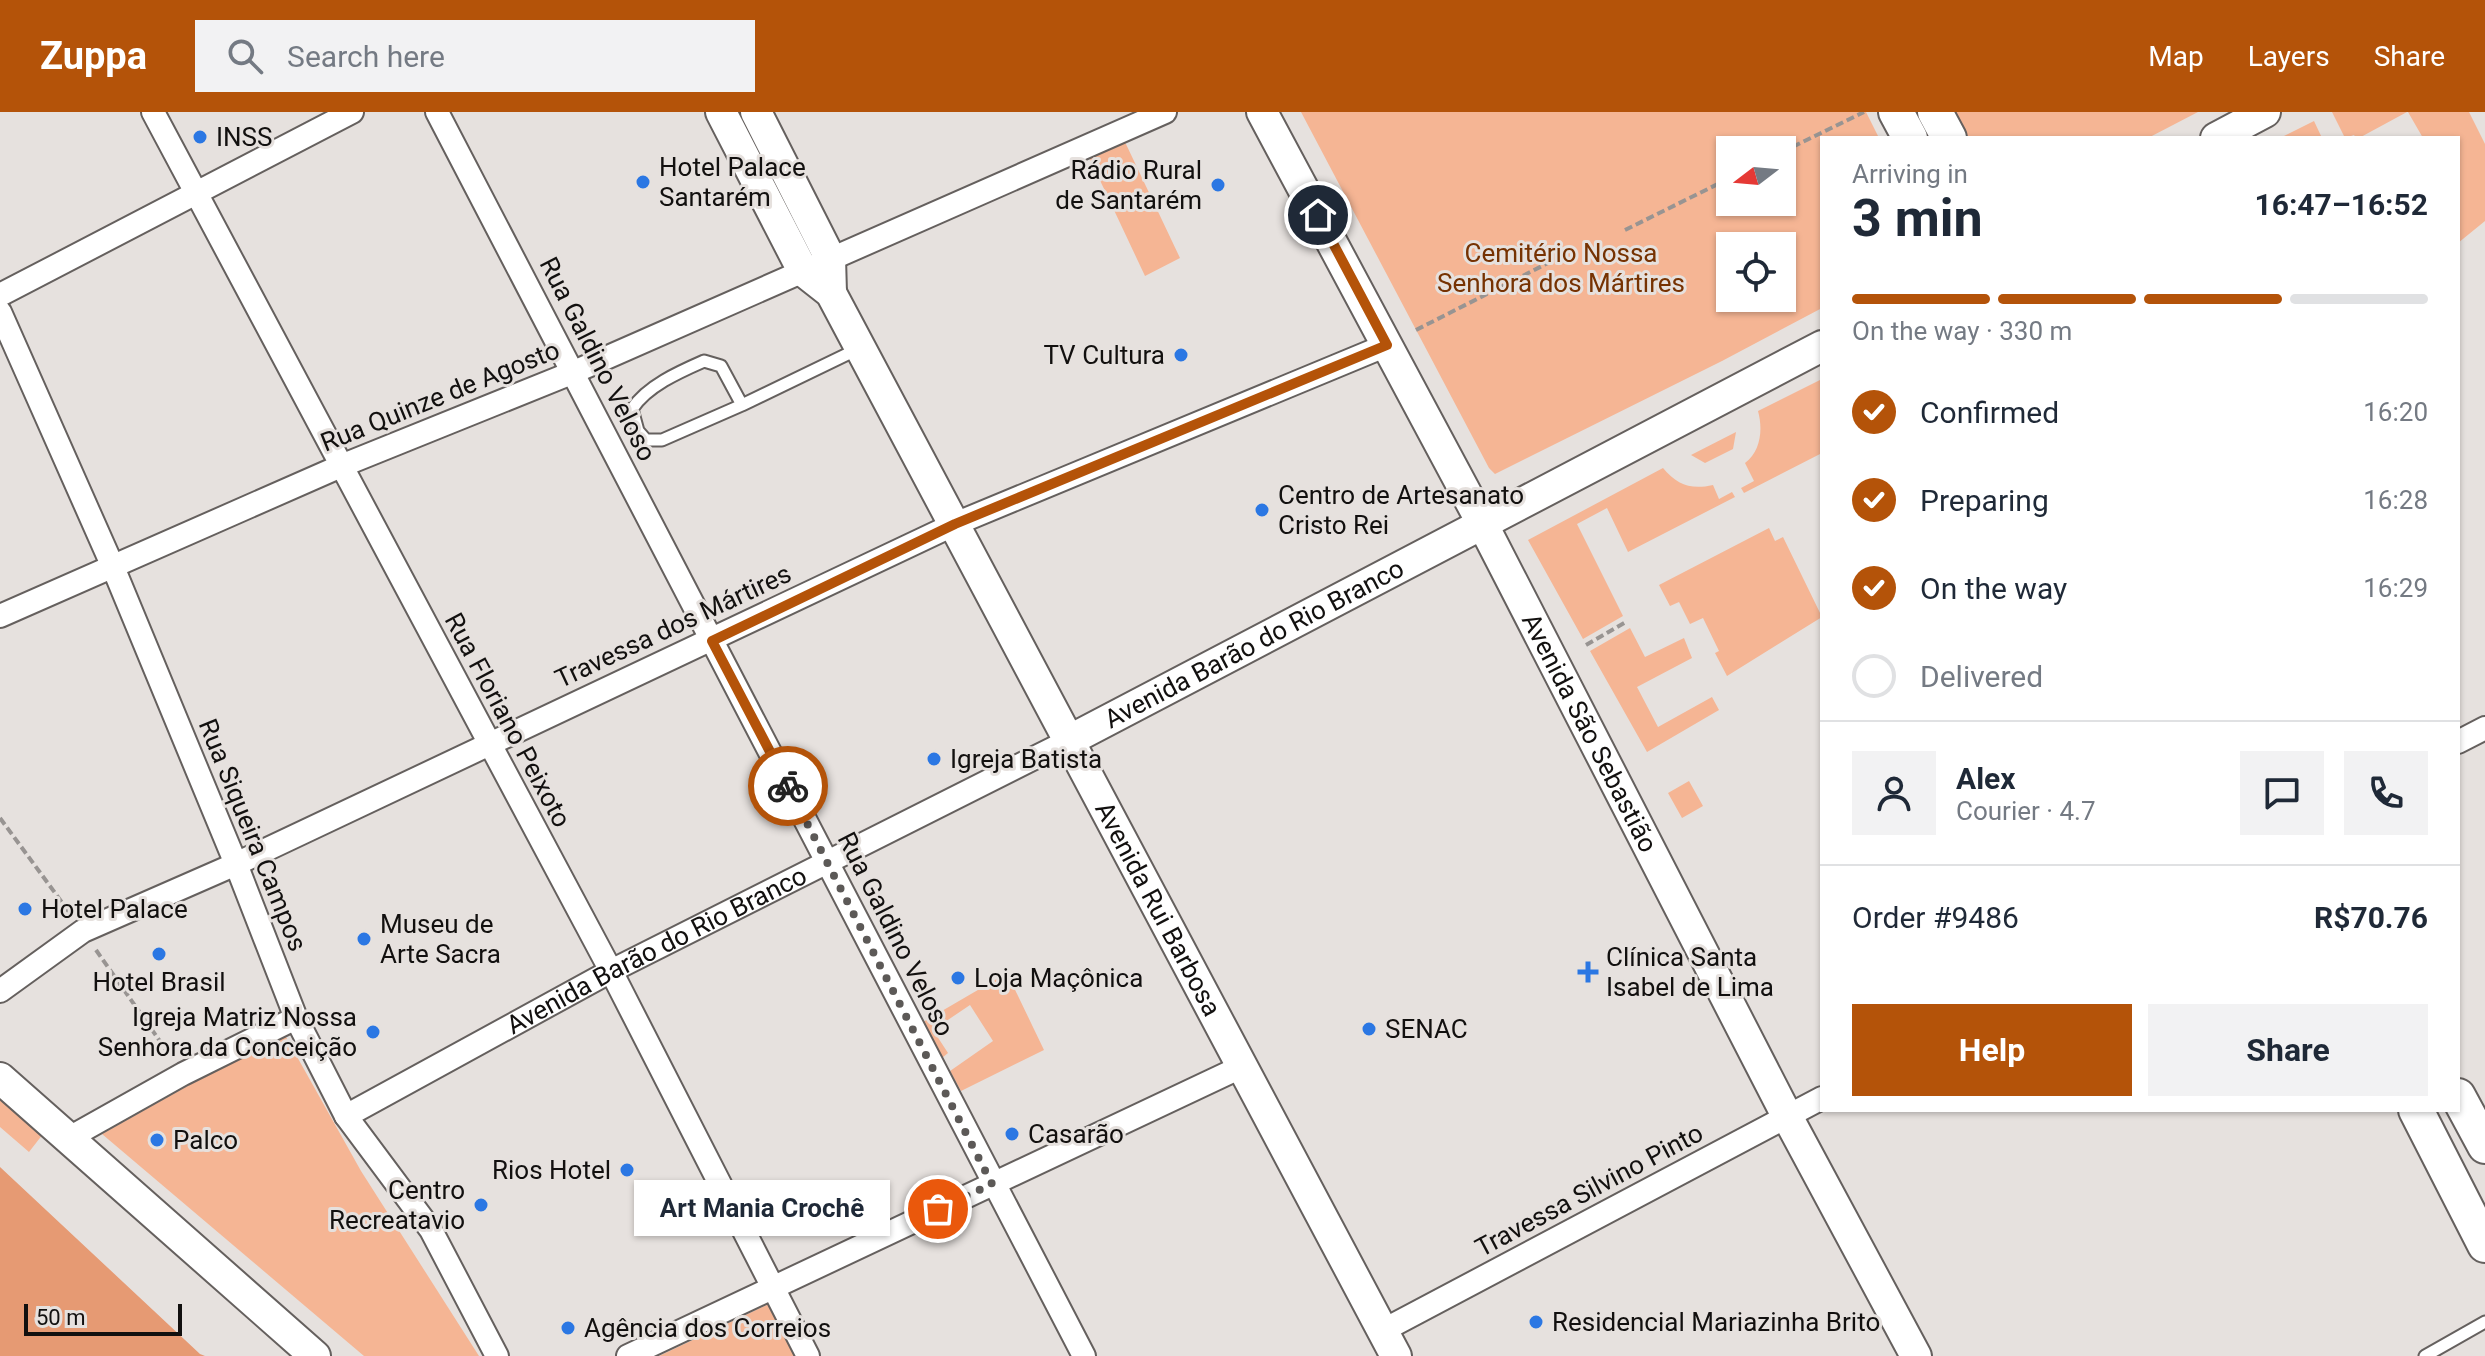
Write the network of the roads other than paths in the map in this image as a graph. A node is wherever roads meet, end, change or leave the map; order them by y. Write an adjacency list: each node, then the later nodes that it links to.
1 (153, 112): 14 (street, Rua Floriano Peixoto)
2 (352, 112): 14 (street)
3 (437, 112): 23 (street, Rua Galdino Veloso)
4 (721, 112): 16 (main road, Avenida Rui Barbosa)
5 (756, 112): 15 (main road, Avenida Rui Barbosa)
6 (1165, 112): 15 (street, Rua Quinze de Agosto)
7 (1262, 112): 20 (main road, Avenida São Sebastião)
8 (1896, 112): 11 (main road)
9 (1935, 112): 12 (main road)
10 (2265, 112): 13 (main road)
11 (1909, 136)
12 (1948, 136)
13 (2220, 136)
14 (196, 193): 18 (street); 25 (street, Rua Floriano Peixoto)
15 (830, 258): 16 (street, Rua Quinze de Agosto); 17 (main road, Avenida Rui Barbosa)
16 (803, 271): 17 (main road, Avenida Rui Barbosa); 23 (street, Rua Quinze de Agosto)
17 (831, 293): 21 (main road, Avenida Rui Barbosa)
18 (0, 295)
19 (0, 312): 28 (street, Rua Siqueira Campos)
20 (1387, 345): 26 (main road, Avenida São Sebastião); 27 (street, Travessa dos Mártires)
21 (860, 347): 24 (lane); 27 (main road, Avenida Rui Barbosa)
22 (1820, 347): 26 (main road, Avenida Barão do Rio Branco)
23 (574, 372): 25 (street, Rua Quinze de Agosto); 30 (street, Rua Galdino Veloso)
24 (742, 405): 24 (lane)
25 (341, 466): 28 (street, Rua Quinze de Agosto); 34 (street, Rua Floriano Peixoto)
26 (1482, 523): 32 (main road, Avenida Barão do Rio Branco); 46 (main road, Avenida São Sebastião)
27 (955, 524): 30 (street, Travessa dos Mártires); 32 (main road, Avenida Rui Barbosa)
28 (113, 567): 29 (street, Rua Quinze de Agosto); 36 (street, Rua Siqueira Campos)
29 (0, 616)
30 (712, 641): 34 (street, Travessa dos Mártires); 35 (street, Rua Galdino Veloso)
31 (2485, 728): 33 (street)
32 (1068, 741): 35 (street, Avenida Barão do Rio Branco); 40 (main road, Avenida Rui Barbosa)
33 (2460, 741)
34 (488, 743): 36 (street, Travessa dos Mártires); 37 (street, Rua Floriano Peixoto)
35 (826, 861): 37 (street, Avenida Barão do Rio Branco); 49 (street, Rua Galdino Veloso)
36 (236, 864): 38 (street, Travessa dos Mártires); 39 (street, Rua Siqueira Campos)
37 (611, 971): 45 (street, Avenida Barão do Rio Branco); 51 (street, Rua Floriano Peixoto)
38 (0, 991)
39 (296, 1018): 45 (street, Rua Siqueira Campos); 47 (street)
40 (1241, 1067): 49 (street); 53 (main road, Avenida Rui Barbosa)
41 (0, 1078): 47 (main road)
42 (1820, 1099): 46 (street, Travessa Silvino Pinto)
43 (2460, 1100): 48 (main road)
44 (2417, 1112): 50 (main road)
45 (346, 1116): 55 (street, Rua Siqueira Campos)
46 (1788, 1118): 53 (street, Travessa Silvino Pinto); 59 (main road, Avenida São Sebastião)
47 (69, 1138): 54 (main road)
48 (2485, 1146)
49 (992, 1184): 51 (street); 58 (street, Rua Galdino Veloso)
50 (2485, 1245)
51 (774, 1287): 56 (street); 57 (street, Rua Floriano Peixoto)
52 (2485, 1322): 60 (lane)
53 (1389, 1343)
54 (315, 1356)
55 (497, 1356)
56 (628, 1356)
57 (808, 1356)
58 (1084, 1356)
59 (1916, 1356)
60 (2425, 1356)

